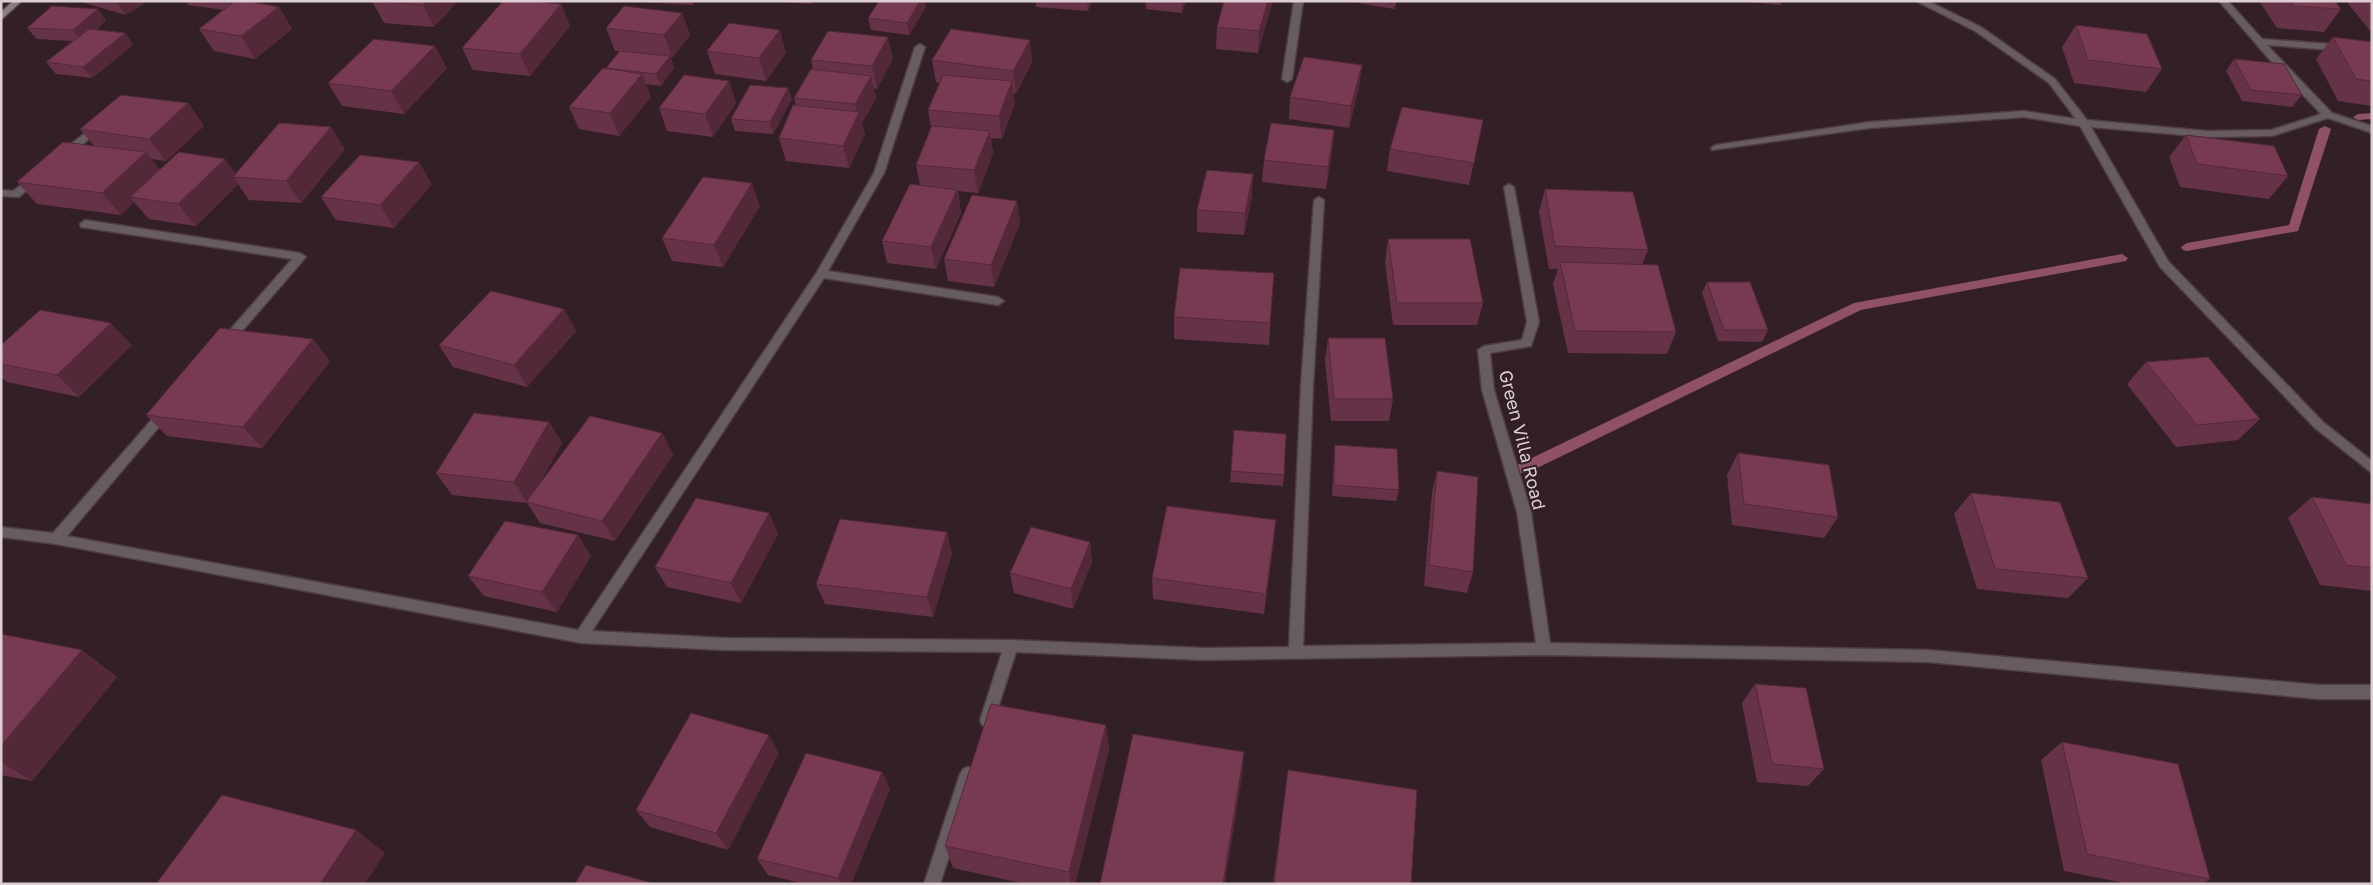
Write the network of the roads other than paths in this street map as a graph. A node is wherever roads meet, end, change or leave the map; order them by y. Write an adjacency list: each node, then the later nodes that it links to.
1 (18, 1): 5 (main road)
2 (1299, 1): 9 (street)
3 (1920, 1): 12 (street)
4 (2223, 1): 6 (street)
5 (1, 17)
6 (2260, 42): 8 (street); 10 (street)
7 (920, 47): 21 (street)
8 (2372, 50)
9 (1287, 79)
10 (2328, 115): 12 (street); 13 (street)
11 (109, 117): 15 (street)
12 (2084, 123): 14 (street); 25 (street)
13 (2372, 130)
14 (1716, 148)
15 (58, 159)
16 (44, 171): 18 (street)
17 (1509, 187): 30 (street, Green Villa Road)
18 (1, 193)
19 (1319, 200): 31 (street)
20 (85, 224): 23 (street)
21 (821, 274): 22 (street); 28 (street)
22 (998, 301)
23 (216, 353)
24 (171, 405): 27 (street)
25 (2372, 468)
26 (1, 532): 27 (street)
27 (56, 539): 28 (street)
28 (581, 636): 29 (street)
29 (1011, 646): 31 (street); 33 (street)
30 (1544, 649): 31 (street); 32 (street)
31 (1296, 653)
32 (2372, 692)
33 (981, 738)
34 (974, 756): 35 (street)
35 (932, 884)

